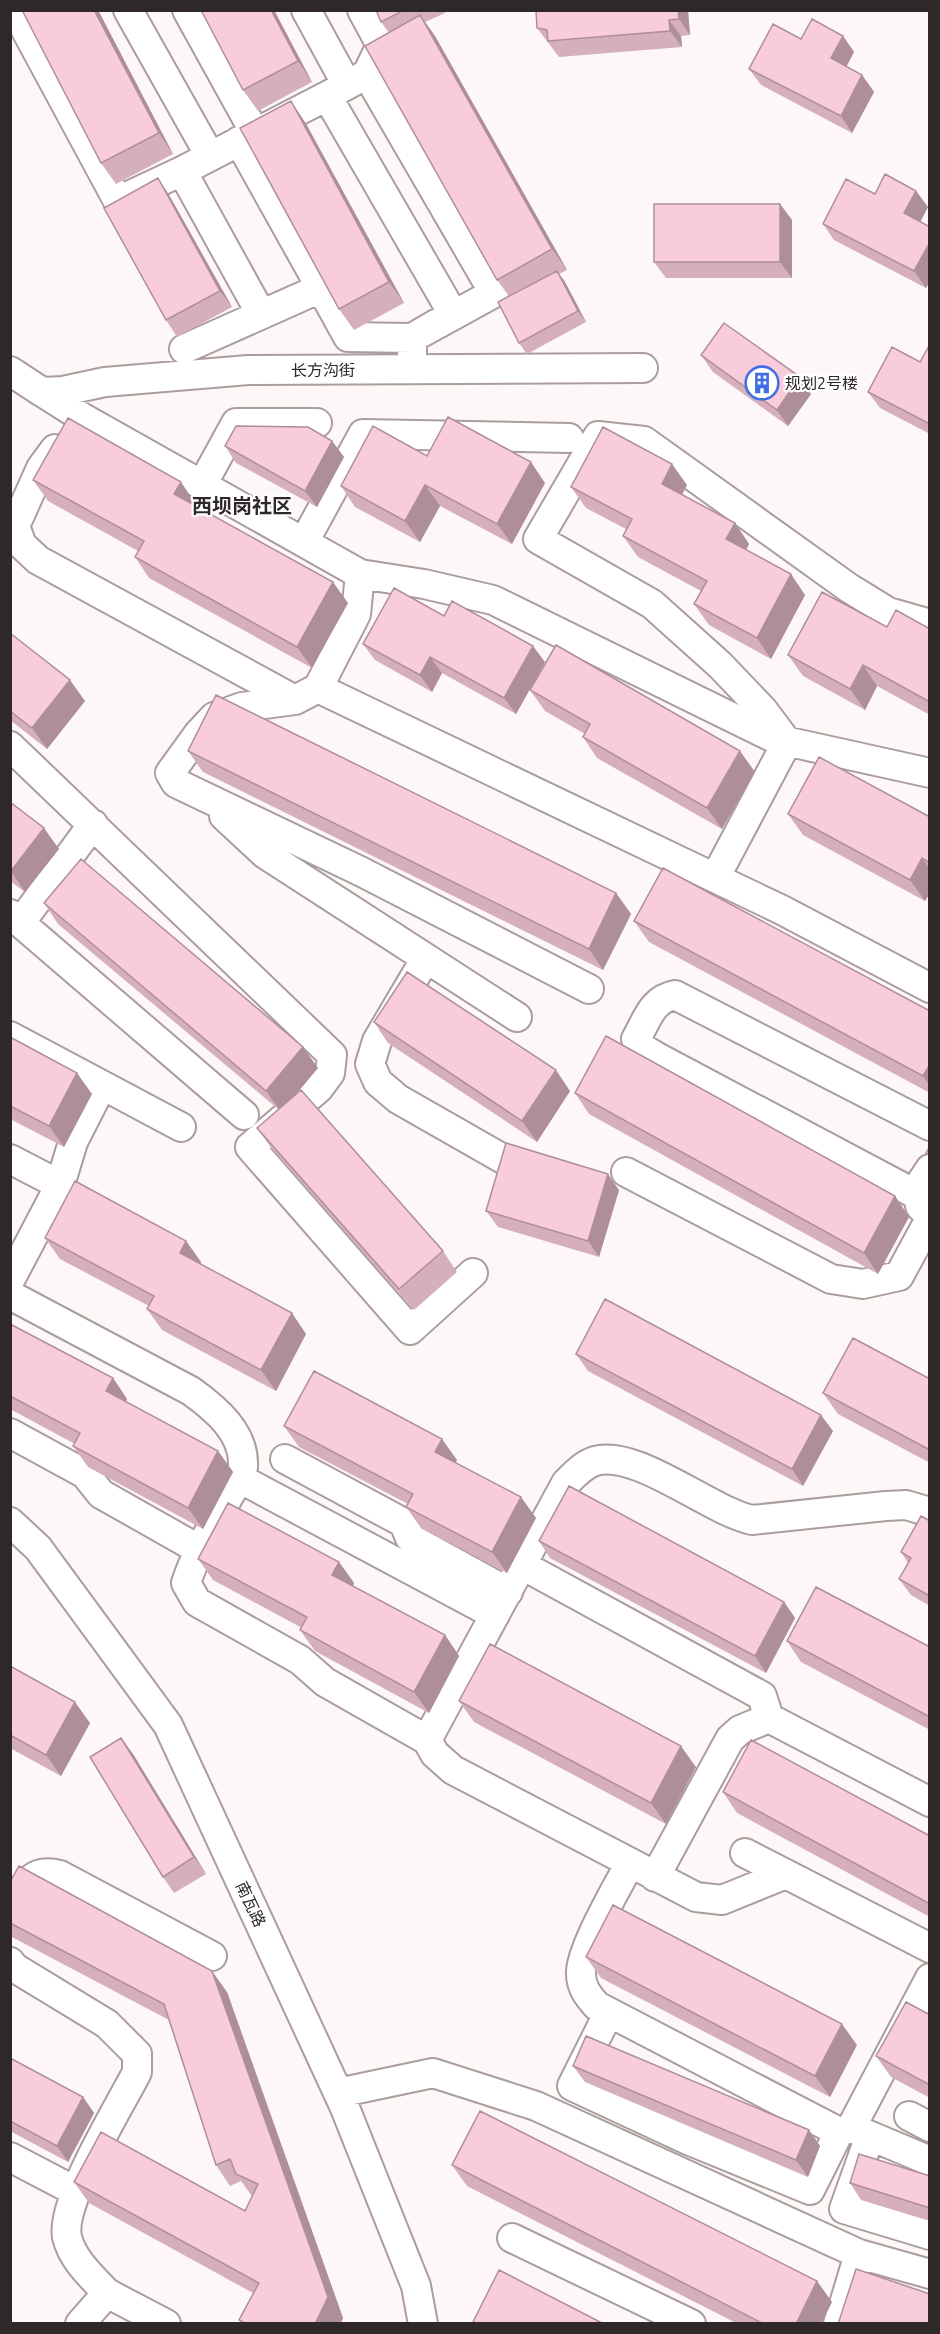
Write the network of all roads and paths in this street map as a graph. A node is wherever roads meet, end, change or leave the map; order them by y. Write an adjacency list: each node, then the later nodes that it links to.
1 (15, 10): 9 (street)
2 (128, 10): 8 (street)
3 (187, 10): 7 (street)
4 (306, 10): 6 (street)
5 (362, 10): 6 (street)
6 (347, 85): 7 (street); 12 (street); 12 (street)
7 (247, 137): 8 (street); 10 (street)
8 (210, 156): 9 (street)
9 (182, 171): 11 (street)
10 (321, 288): 11 (street); 12 (street)
11 (261, 315): 13 (street)
12 (412, 338): 15 (street)
13 (184, 349)
14 (643, 368): 15 (street, 长方沟街)
15 (412, 369): 16 (street, 长方沟街)
16 (21, 384): 18 (street)
17 (317, 423): 20 (street)
18 (104, 430): 20 (street); 24 (street)
19 (569, 438): 21 (street)
20 (202, 485): 21 (street)
21 (304, 542): 22 (street)
22 (360, 574): 24 (street); 25 (street)
23 (930, 624): 25 (street)
24 (307, 694): 28 (street); 30 (street)
25 (787, 742): 27 (street); 30 (street)
26 (10, 746): 29 (street)
27 (930, 773)
28 (202, 796): 32 (street); 34 (street)
29 (93, 824): 31 (street); 47 (street)
30 (715, 878): 33 (street)
31 (16, 918): 38 (street)
32 (426, 958): 35 (street); 42 (street)
33 (930, 988)
34 (589, 989)
35 (517, 1017)
36 (10, 1036): 37 (street)
37 (102, 1085): 40 (street); 45 (street)
38 (244, 1114)
39 (930, 1126): 46 (street)
40 (181, 1128)
41 (10, 1159): 45 (street)
42 (512, 1164)
43 (930, 1169): 46 (street)
44 (626, 1172): 46 (street)
45 (60, 1185): 48 (street)
46 (926, 1210)
47 (473, 1273)
48 (10, 1280)
49 (10, 1296): 52 (street)
50 (10, 1433): 55 (street)
51 (285, 1459): 57 (street)
52 (239, 1478): 55 (street); 57 (street)
53 (930, 1512): 56 (street)
54 (10, 1522): 71 (street, 南瓦路)
55 (200, 1550): 59 (street)
56 (522, 1565): 57 (street); 58 (street)
57 (501, 1604): 59 (street)
58 (769, 1718): 60 (street); 64 (street)
59 (428, 1740): 62 (street)
60 (930, 1802)
61 (745, 1853): 63 (street)
62 (630, 1863): 64 (street); 70 (street)
63 (786, 1874): 64 (street); 66 (street)
64 (655, 1877)
65 (10, 1914): 67 (street)
66 (930, 1948)
67 (212, 1956)
68 (10, 1962): 75 (street)
69 (930, 1978): 72 (street)
70 (609, 2012): 72 (street); 72 (street)
71 (338, 2093): 78 (street); 83 (street, 南瓦路)
72 (853, 2132): 74 (street); 76 (street)
73 (10, 2157): 75 (street)
74 (930, 2161)
75 (75, 2191): 80 (street)
76 (930, 2235)
77 (512, 2238): 84 (street)
78 (859, 2254): 79 (street); 85 (street)
79 (930, 2274)
80 (107, 2293): 81 (street); 82 (street)
81 (80, 2324)
82 (166, 2324)
83 (423, 2324)
84 (691, 2324)
85 (838, 2324)

